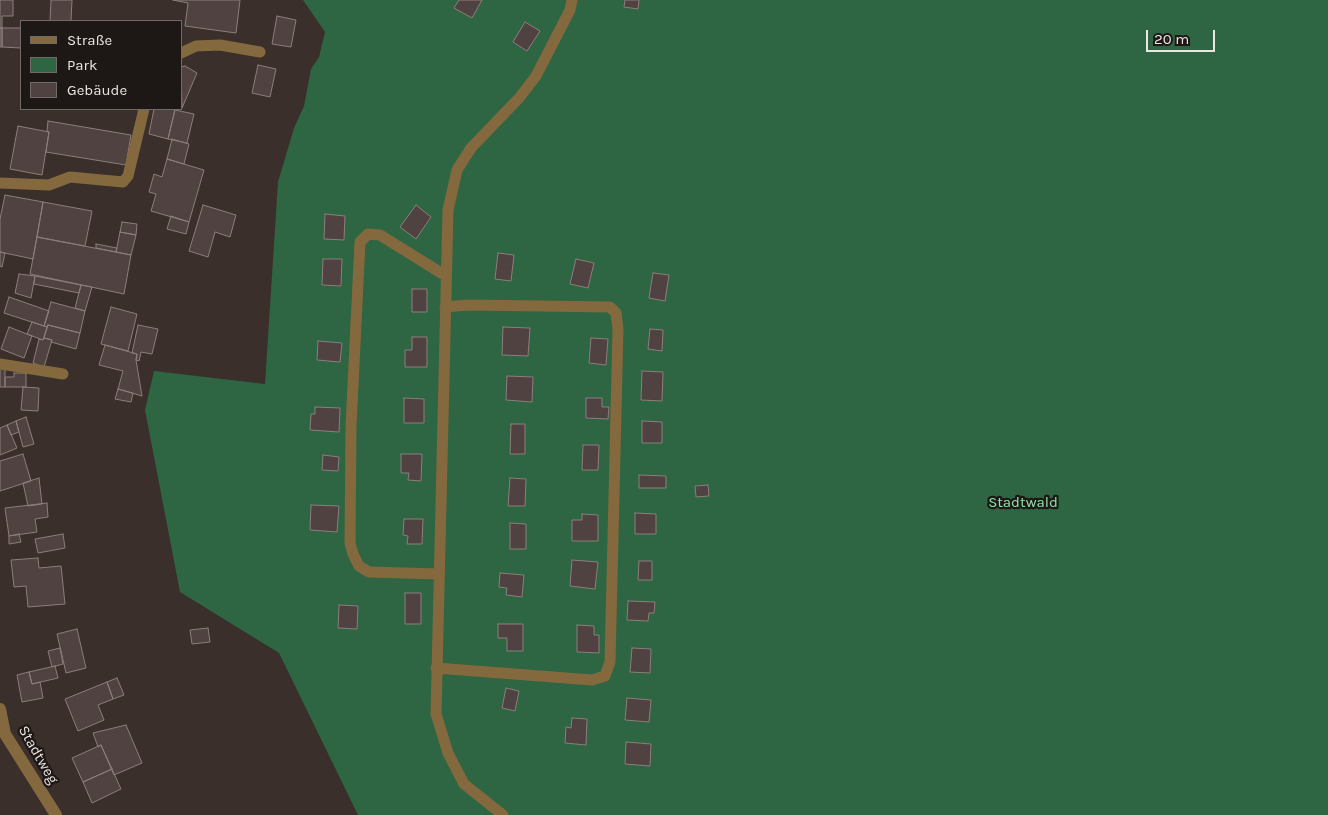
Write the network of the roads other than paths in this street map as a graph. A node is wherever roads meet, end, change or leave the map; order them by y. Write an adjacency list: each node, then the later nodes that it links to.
1 (572, 0): 6 (lane)
2 (260, 52): 3 (lane)
3 (182, 53)
4 (144, 110): 5 (lane)
5 (0, 183)
6 (446, 276): 7 (lane); 10 (lane)
7 (445, 308): 10 (lane); 11 (lane)
8 (0, 364): 9 (lane)
9 (62, 374)
10 (439, 574): 11 (lane)
11 (436, 668): 14 (lane)
12 (0, 709): 13 (street, Stadtweg)
13 (56, 815)
14 (503, 815)

